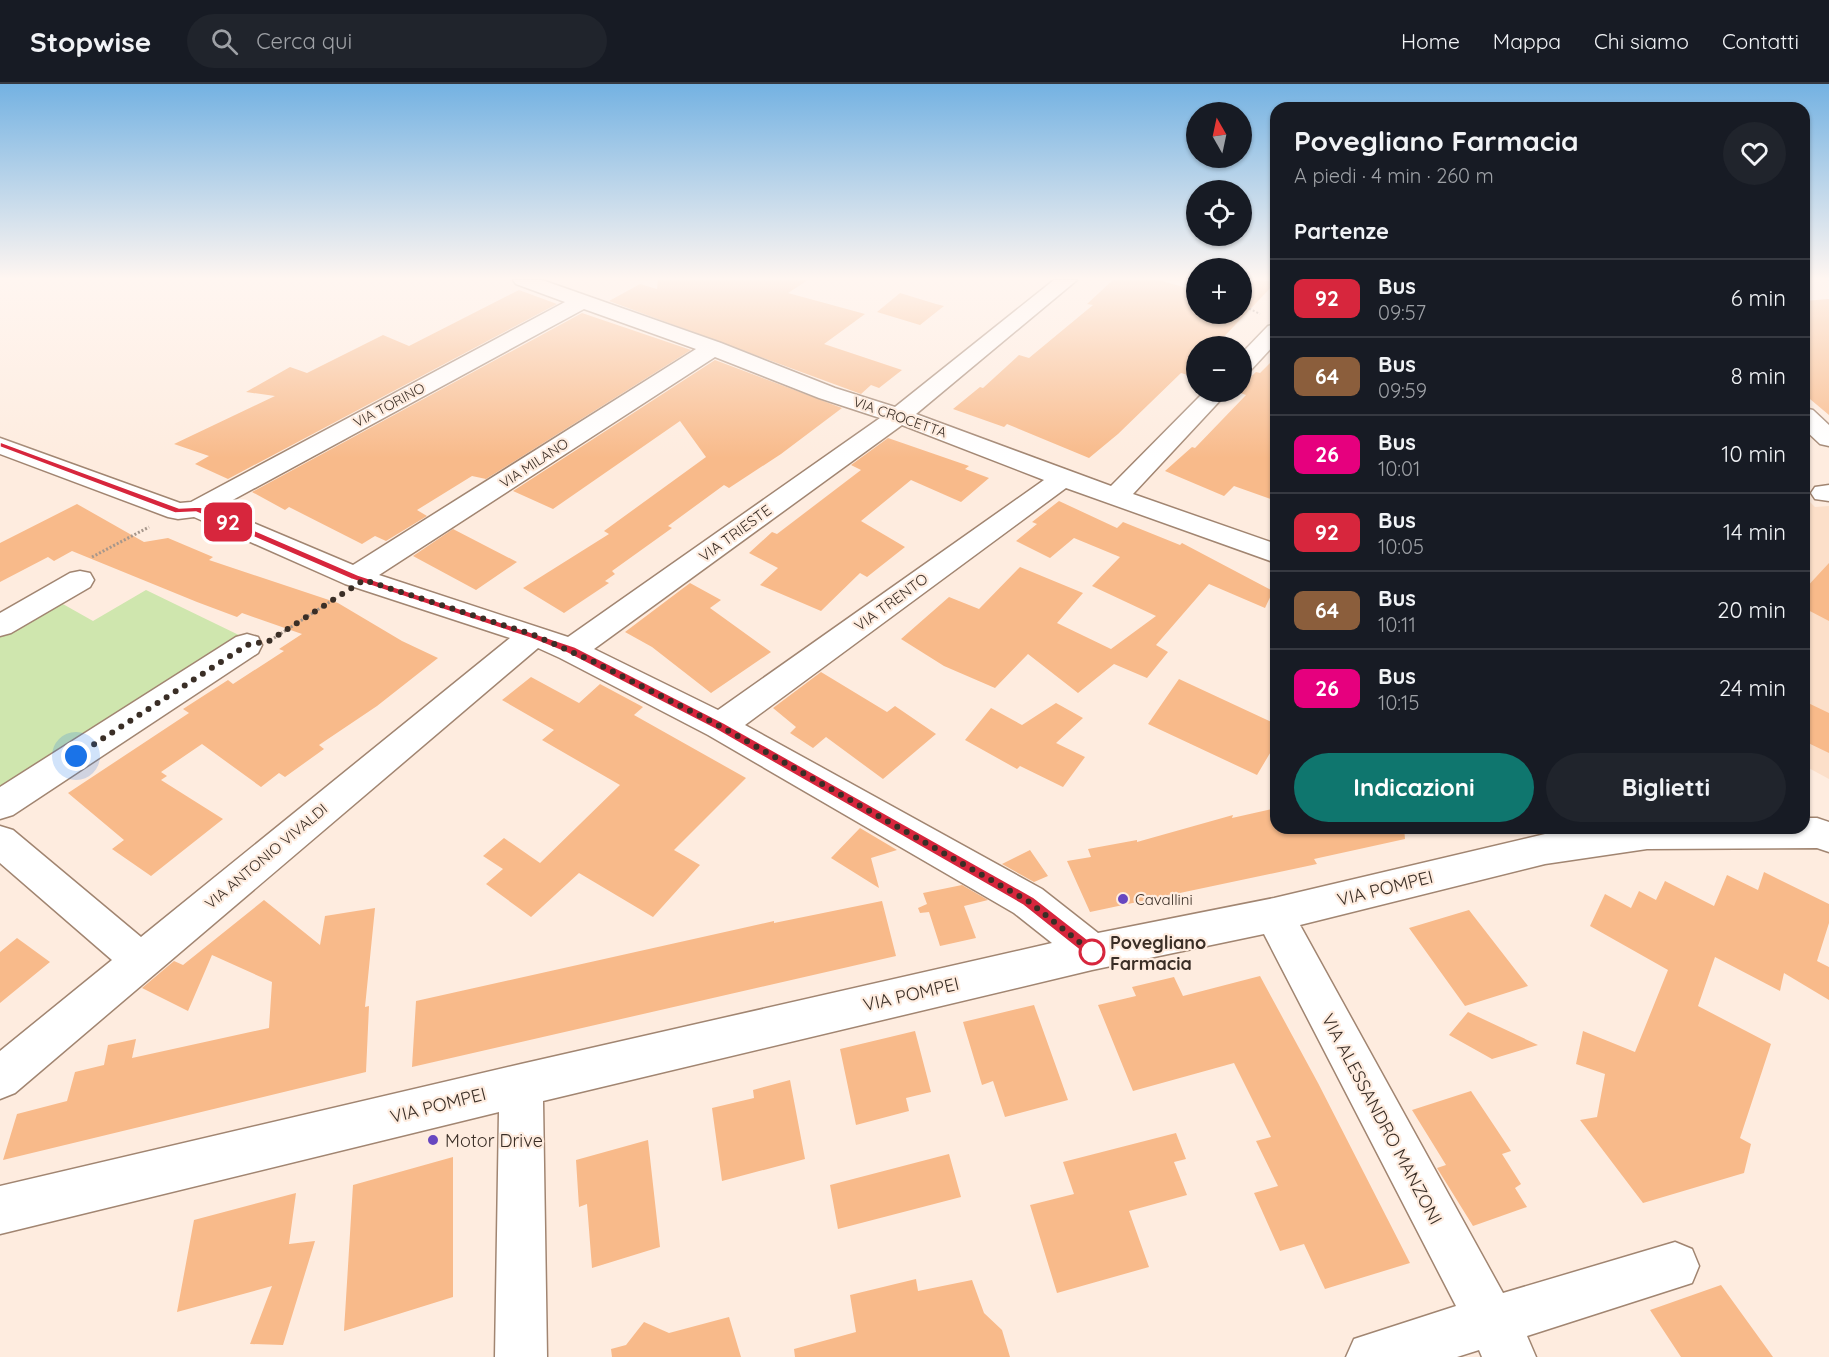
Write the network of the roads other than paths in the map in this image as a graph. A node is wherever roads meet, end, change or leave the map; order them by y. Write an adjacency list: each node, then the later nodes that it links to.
1 (510, 339): 14 (street, VIA TORINO)
2 (688, 339): 5 (street, VIA CROCETTA)
3 (994, 339): 8 (street, VIA TRIESTE)
4 (1268, 339): 6 (street)
5 (713, 348): 8 (street, VIA CROCETTA); 16 (street, VIA MILANO)
6 (1252, 356)
7 (1207, 402): 13 (street)
8 (899, 416): 12 (street, VIA CROCETTA); 21 (street, VIA TRIESTE)
9 (1810, 421): 10 (street)
10 (1829, 439)
11 (0, 445): 14 (street)
12 (1063, 478): 13 (street, VIA CROCETTA); 22 (street, VIA TRENTO)
13 (1116, 496): 15 (street, VIA CROCETTA)
14 (188, 510): 16 (street)
15 (1270, 552)
16 (360, 579): 19 (street)
17 (80, 580): 18 (street)
18 (0, 626)
19 (534, 635): 21 (street); 28 (street, VIA ANTONIO VIVALDI)
20 (247, 645): 23 (street)
21 (571, 650): 22 (street)
22 (720, 726): 27 (street)
23 (0, 806)
24 (1647, 834): 26 (street, VIA POMPEI)
25 (0, 841): 28 (street)
26 (1274, 915): 27 (street, VIA POMPEI); 33 (street, VIA ALESSANDRO MANZONI)
27 (1092, 952): 30 (street, VIA POMPEI)
28 (140, 960): 29 (street, VIA ANTONIO VIVALDI)
29 (0, 1078)
30 (520, 1085): 31 (street, VIA POMPEI); 34 (street)
31 (0, 1210)
32 (1675, 1266): 33 (street)
33 (1500, 1340): 35 (street)
34 (520, 1357)
35 (1372, 1357)

